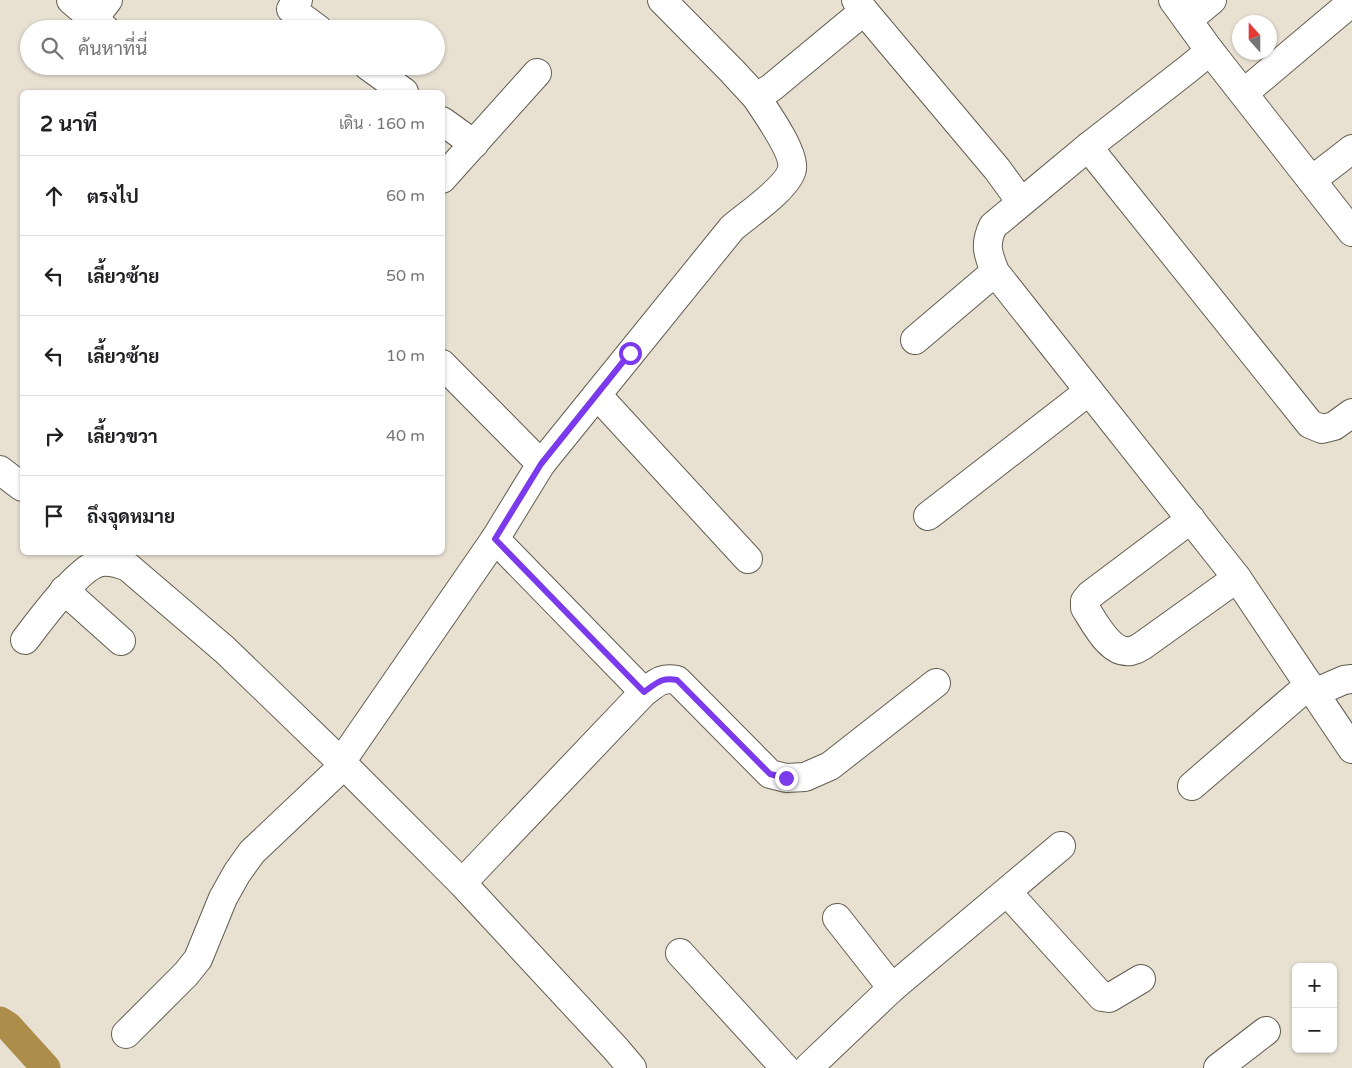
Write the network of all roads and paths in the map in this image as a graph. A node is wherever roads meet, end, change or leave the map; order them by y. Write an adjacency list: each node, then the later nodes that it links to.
1 (71, 0): 8 (street)
2 (298, 0): 9 (street)
3 (662, 0): 15 (street)
4 (1212, 0): 7 (street)
5 (1352, 2): 14 (street)
6 (860, 6): 15 (street); 22 (street)
7 (1180, 10): 10 (street)
8 (102, 16)
9 (306, 20)
10 (1210, 51): 14 (street); 18 (street)
11 (537, 74): 17 (street)
12 (380, 75): 13 (street)
13 (401, 90)
14 (1244, 93): 21 (street)
15 (756, 97): 28 (street)
16 (445, 123): 17 (street)
17 (474, 144): 20 (street)
18 (1088, 147): 22 (street); 29 (street)
19 (1352, 150): 21 (street)
20 (445, 176)
21 (1312, 180): 23 (street)
22 (1021, 202): 24 (street)
23 (1352, 232)
24 (995, 272): 25 (street); 27 (street)
25 (915, 340)
26 (445, 367): 30 (street)
27 (1089, 391): 33 (street); 34 (street)
28 (596, 395): 30 (street); 36 (street)
29 (1352, 413)
30 (541, 464): 35 (street)
31 (0, 470): 32 (street)
32 (20, 485)
33 (928, 516)
34 (1191, 519): 37 (street); 37 (street)
35 (495, 539): 44 (street); 46 (street)
36 (748, 559)
37 (1237, 578): 43 (street)
38 (64, 590): 39 (street); 40 (street); 46 (street)
39 (25, 640)
40 (121, 641)
41 (1352, 679): 43 (street)
42 (936, 683): 44 (street)
43 (1312, 689): 45 (street); 47 (street)
44 (644, 692): 49 (street)
45 (1352, 749)
46 (342, 764): 49 (street); 56 (street)
47 (1192, 786)
48 (1061, 846): 50 (street)
49 (462, 883): 57 (street)
50 (1007, 892): 53 (street); 54 (street)
51 (837, 918): 54 (street)
52 (680, 953): 58 (street)
53 (1141, 979)
54 (892, 988): 59 (street)
55 (1266, 1031): 60 (street)
56 (126, 1034)
57 (632, 1068)
58 (785, 1068)
59 (808, 1068)
60 (1218, 1068)

